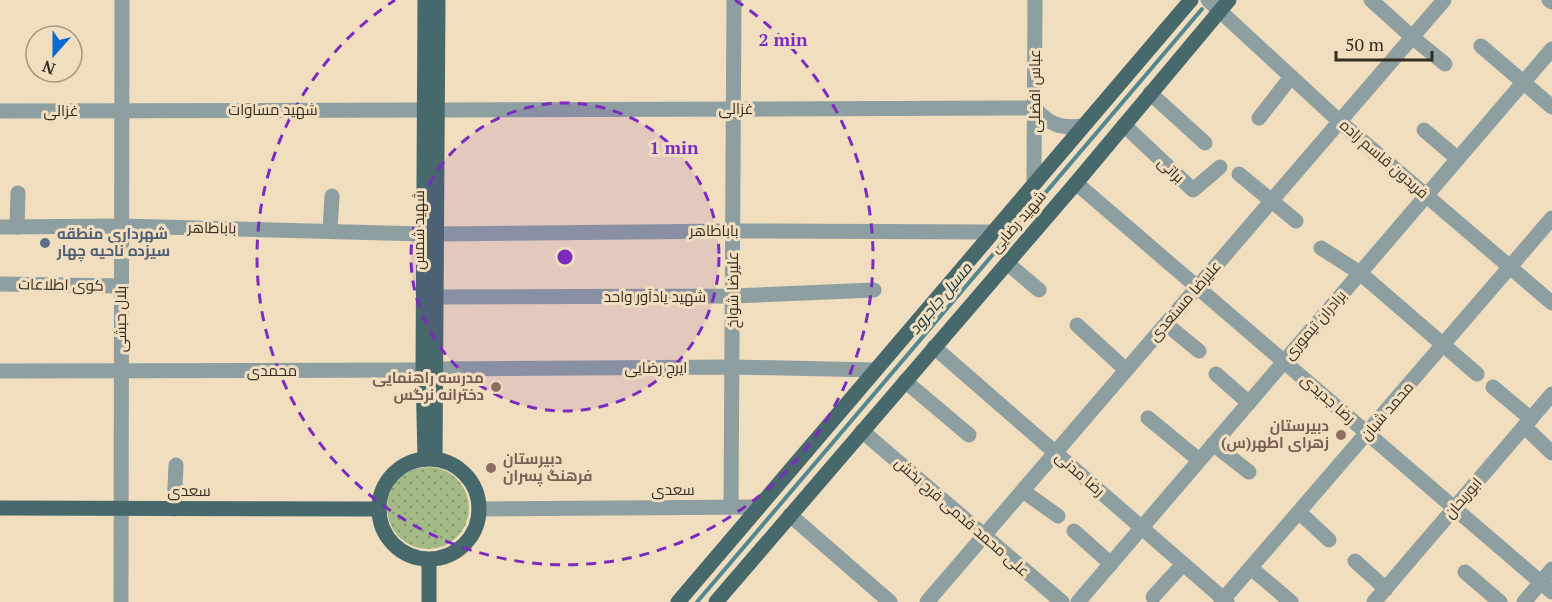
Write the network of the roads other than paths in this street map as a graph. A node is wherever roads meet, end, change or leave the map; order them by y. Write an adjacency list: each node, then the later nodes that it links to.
1 (122, 0): 22 (street, بلال حبشی)
2 (425, 0): 20 (main road, شهید شمس)
3 (438, 0): 20 (main road, شهید شمس)
4 (734, 0): 19 (street, علیرضا شواخ)
5 (1035, 0): 18 (street, عباس افضلی)
6 (1191, 0): 26 (main road, شهید رضایی)
7 (1371, 0): 10 (street)
8 (1444, 0): 10 (street, علیرضا مستعدی)
9 (1219, 4): 14 (street, فریدون قاسم زاده); 16 (main road, شهید رضایی)
10 (1412, 37): 13 (street); 24 (street, علیرضا مستعدی)
11 (1481, 46): 15 (street)
12 (1552, 49): 15 (street, برادران تیموری)
13 (1445, 64)
14 (1291, 77): 23 (street); 24 (street, فریدون قاسم زاده)
15 (1523, 82): 17 (street); 29 (street, برادران تیموری)
16 (1150, 93): 25 (main road, شهید رضایی); 28 (street)
17 (1552, 107)
18 (1035, 108): 19 (street, غزالی); 26 (street); 32 (street, عباس افضلی)
19 (732, 109): 20 (street, غزالی); 44 (street, علیرضا شواخ)
20 (431, 110): 22 (street, شهید مساوات); 46 (main road, شهید شمس)
21 (0, 111): 22 (street, غزالی)
22 (122, 111): 40 (street, بلال حبشی)
23 (1259, 118)
24 (1339, 121): 35 (street, فریدون قاسم زاده); 37 (street, علیرضا مستعدی)
25 (1124, 125): 30 (street, براتی); 33 (main road, شهید رضایی)
26 (1082, 126): 32 (main road, شهید رضایی)
27 (1424, 130): 29 (street)
28 (1205, 143)
29 (1458, 159): 35 (street, برادران تیموری)
30 (1220, 167)
31 (1239, 174): 37 (street)
32 (1034, 181): 45 (main road, شهید رضایی)
33 (1076, 183): 48 (main road, شهید رضایی); 53 (street, رضا جدیدی)
34 (18, 193): 42 (street)
35 (1426, 195): 49 (street, فریدون قاسم زاده); 50 (street, برادران تیموری)
36 (332, 196): 43 (street)
37 (1271, 201): 39 (street); 53 (street, علیرضا مستعدی)
38 (1552, 218): 49 (street, محمد شبان)
39 (1296, 221)
40 (121, 226): 42 (street, باباطاهر); 43 (street, باباطاهر); 52 (street, بلال حبشی)
41 (0, 227): 42 (street, باباطاهر)
42 (17, 227)
43 (330, 230): 46 (street, باباطاهر)
44 (734, 231): 45 (street, باباطاهر); 46 (street, باباطاهر); 56 (street, علیرضا شواخ)
45 (991, 232): 67 (main road, شهید رضایی)
46 (430, 234): 57 (main road, شهید شمس); 66 (main road, شهید شمس)
47 (1321, 248): 50 (street)
48 (1006, 263): 55 (street); 62 (main road, شهید رضایی)
49 (1510, 266): 58 (street, فریدون قاسم زاده); 61 (street, محمد شبان)
50 (1360, 273): 61 (street); 64 (street, برادران تیموری)
51 (0, 285): 52 (street, کوی اطلاعات)
52 (121, 286): 70 (street, بلال حبشی)
53 (1197, 287): 59 (street, علیرضا مستعدی); 64 (street, رضا جدیدی)
54 (874, 290): 56 (street, شهید یادآور واحد)
55 (1039, 290)
56 (732, 296): 57 (street, شهید یادآور واحد); 65 (street, علیرضا شواخ)
57 (436, 297): 66 (main road, شهید شمس)
58 (1552, 303)
59 (1166, 324): 63 (street); 68 (street, علیرضا مستعدی)
60 (1077, 325): 68 (street)
61 (1444, 345): 72 (street); 80 (street, محمد شبان)
62 (934, 347): 73 (main road, شهید رضایی); 83 (street, رضا مدنی)
63 (1199, 351)
64 (1284, 361): 76 (street, برادران تیموری); 80 (street, رضا جدیدی)
65 (733, 367): 66 (street, ایرج رضایی); 67 (street, ایرج رضایی); 90 (street, علیرضا شواخ)
66 (430, 370): 70 (street, محمدی); 85 (main road, شهید شمس)
67 (875, 370): 91 (main road, شهید رضایی)
68 (1126, 370): 83 (street, علیرضا مستعدی)
69 (0, 371): 70 (street, محمدی)
70 (120, 371): 93 (street, بلال حبشی)
71 (1216, 374): 76 (street)
72 (1478, 374)
73 (905, 381): 79 (main road, شهید رضایی); 81 (street)
74 (1493, 387): 78 (street)
75 (1552, 394): 78 (street, ابوریحان)
76 (1249, 403): 82 (street, برادران تیموری)
77 (1148, 418): 86 (street)
78 (1528, 423): 84 (street); 95 (street, ابوریحان)
79 (862, 431): 99 (main road, شهید رضایی); 103 (street, علی محمد قدمی فرح بخش)
80 (1368, 433): 95 (street, رضا جدیدی); 98 (street, محمد شبان)
81 (969, 435)
82 (1213, 444): 86 (street, برادران تیموری); 88 (street)
83 (1056, 453): 89 (street, علیرضا مستعدی); 101 (street, رضا مدنی)
84 (1552, 453)
85 (430, 459): 94 (main road); 97 (main road)
86 (1199, 460): 101 (street, برادران تیموری)
87 (176, 465): 96 (street)
88 (1249, 472)
89 (1023, 491): 100 (street); 103 (street, علیرضا مستعدی)
90 (731, 507): 91 (street, سعدی); 94 (street, سعدی)
91 (759, 507): 119 (main road, شهید رضایی)
92 (0, 508): 93 (main road, سعدی)
93 (121, 508): 96 (main road, سعدی); 117 (street, بلال حبشی)
94 (479, 508): 105 (main road)
95 (1455, 508): 112 (street, رضا جدیدی); 113 (street, ابوریحان)
96 (174, 509): 97 (main road, سعدی)
97 (378, 509): 105 (main road)
98 (1299, 512): 104 (street); 109 (street, محمد شبان)
99 (790, 515): 115 (main road, شهید رضایی); 120 (street)
100 (1058, 516)
101 (1141, 528): 107 (street, برادران تیموری); 108 (street, رضا مدنی)
102 (1074, 531): 107 (street)
103 (984, 536): 121 (street, علیرضا مستعدی); 122 (street, علی محمد قدمی فرح بخش)
104 (1329, 540)
105 (429, 560): 118 (main road)
106 (1355, 561): 113 (street)
107 (1111, 564): 123 (street, برادران تیموری)
108 (1183, 564): 114 (street); 116 (street, رضا مدنی)
109 (1251, 568): 116 (street, محمد شبان); 124 (street)
110 (1552, 569): 112 (street)
111 (1465, 572): 126 (street)
112 (1546, 587): 127 (street)
113 (1386, 588): 125 (street, ابوریحان)
114 (1153, 597)
115 (722, 600)
116 (1224, 601)
117 (121, 602)
118 (429, 602)
119 (678, 602)
120 (890, 602)
121 (927, 602)
122 (1062, 602)
123 (1078, 602)
124 (1291, 602)
125 (1374, 602)
126 (1500, 602)
127 (1524, 602)

